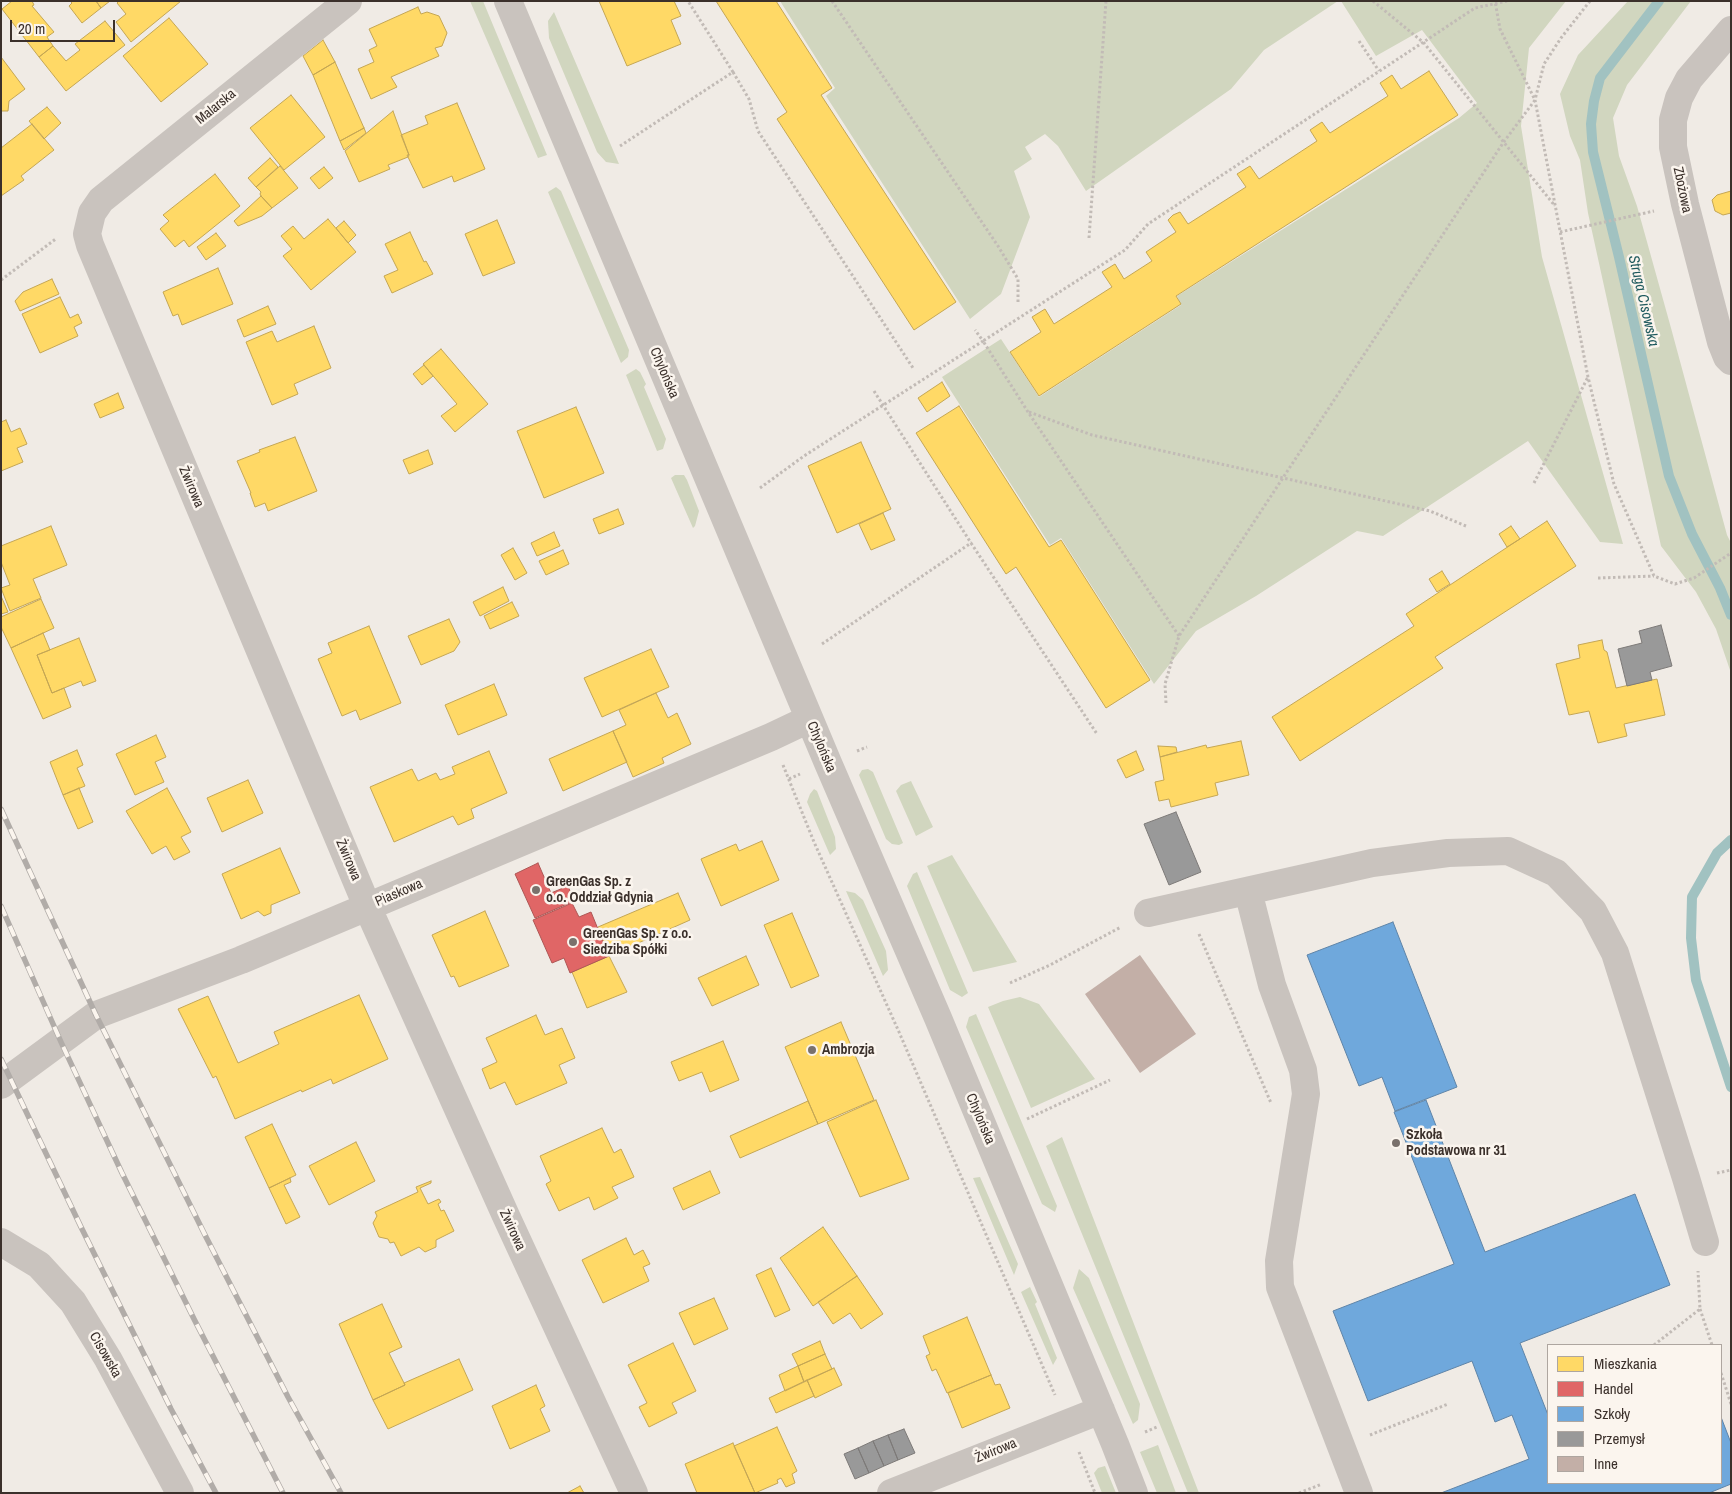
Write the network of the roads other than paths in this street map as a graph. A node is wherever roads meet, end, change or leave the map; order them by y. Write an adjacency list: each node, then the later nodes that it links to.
1 (348, 1): 4 (street, Malarska)
2 (508, 1): 6 (street, Chylońska)
3 (1731, 30): 5 (street, Zbożowa)
4 (92, 214): 8 (street, Żwirowa)
5 (1731, 361)
6 (809, 719): 8 (street, Piaskowa); 13 (street, Chylońska)
7 (1248, 891): 9 (street); 12 (street); 18 (street)
8 (367, 906): 10 (street, Piaskowa); 15 (street, Żwirowa)
9 (1138, 918)
10 (1, 1085)
11 (1, 1242): 14 (street, Cisowska)
12 (1705, 1242)
13 (1101, 1410): 16 (street, Żwirowa); 17 (street, Chylońska)
14 (180, 1493)
15 (634, 1493)
16 (891, 1493)
17 (1134, 1493)
18 (1359, 1493)

